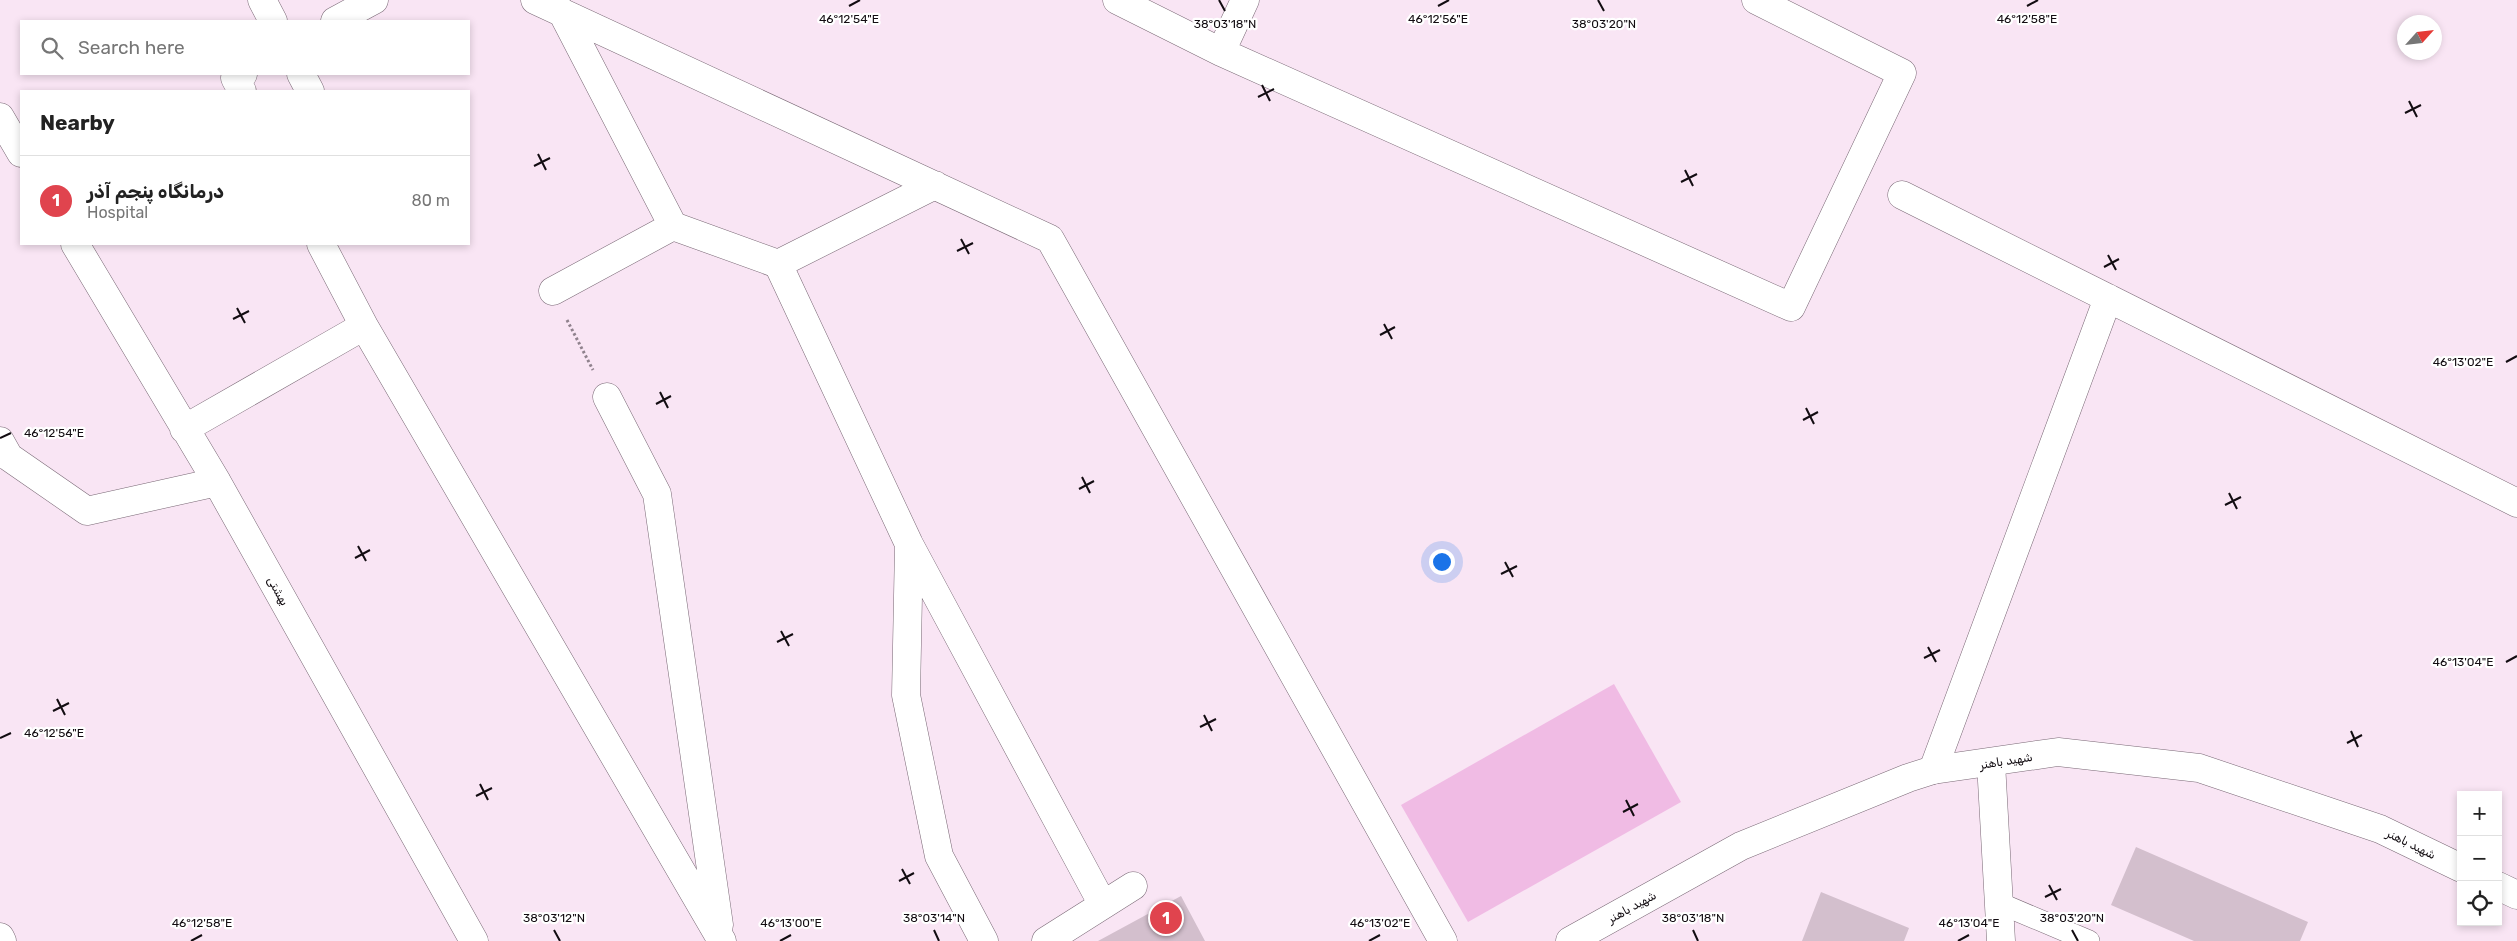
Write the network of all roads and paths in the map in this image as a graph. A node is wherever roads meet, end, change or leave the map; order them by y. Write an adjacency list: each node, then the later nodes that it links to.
1 (262, 0): 8 (street)
2 (374, 0): 9 (street)
3 (535, 0): 7 (street)
4 (1117, 0): 10 (street)
5 (1245, 0): 10 (street)
6 (1756, 0): 10 (street)
7 (562, 12): 17 (street); 19 (street)
8 (272, 20)
9 (337, 20)
10 (1221, 52)
11 (241, 75): 13 (street)
12 (302, 75): 14 (street)
13 (241, 90)
14 (309, 90)
15 (0, 117): 16 (street)
16 (20, 151)
17 (935, 185): 22 (street); 46 (street)
18 (1902, 195): 24 (street)
19 (673, 226): 22 (street); 23 (street)
20 (76, 245): 27 (street, بهشتی)
21 (322, 245): 25 (street)
22 (778, 264): 31 (street)
23 (553, 292): 26 (path)
24 (2108, 298): 30 (street); 33 (street)
25 (364, 326): 27 (street); 41 (street)
26 (607, 397): 41 (street)
27 (184, 429): 29 (street, بهشتی)
28 (0, 442): 29 (street)
29 (217, 482): 43 (street, بهشتی)
30 (2517, 503)
31 (909, 544): 39 (street); 44 (street)
32 (1991, 763): 33 (street, شهید باهنر); 34 (street, شهید باهنر); 38 (street)
33 (1933, 770): 47 (street, شهید باهنر)
34 (2457, 866)
35 (1133, 886): 39 (street)
36 (2502, 888): 37 (street)
37 (2517, 895)
38 (1999, 903): 48 (street); 49 (lane)
39 (1103, 905): 45 (street)
40 (0, 937): 42 (street)
41 (722, 940)
42 (2, 941)
43 (474, 941)
44 (984, 941)
45 (1046, 941)
46 (1443, 941)
47 (1570, 941)
48 (2001, 941)
49 (2089, 941)

